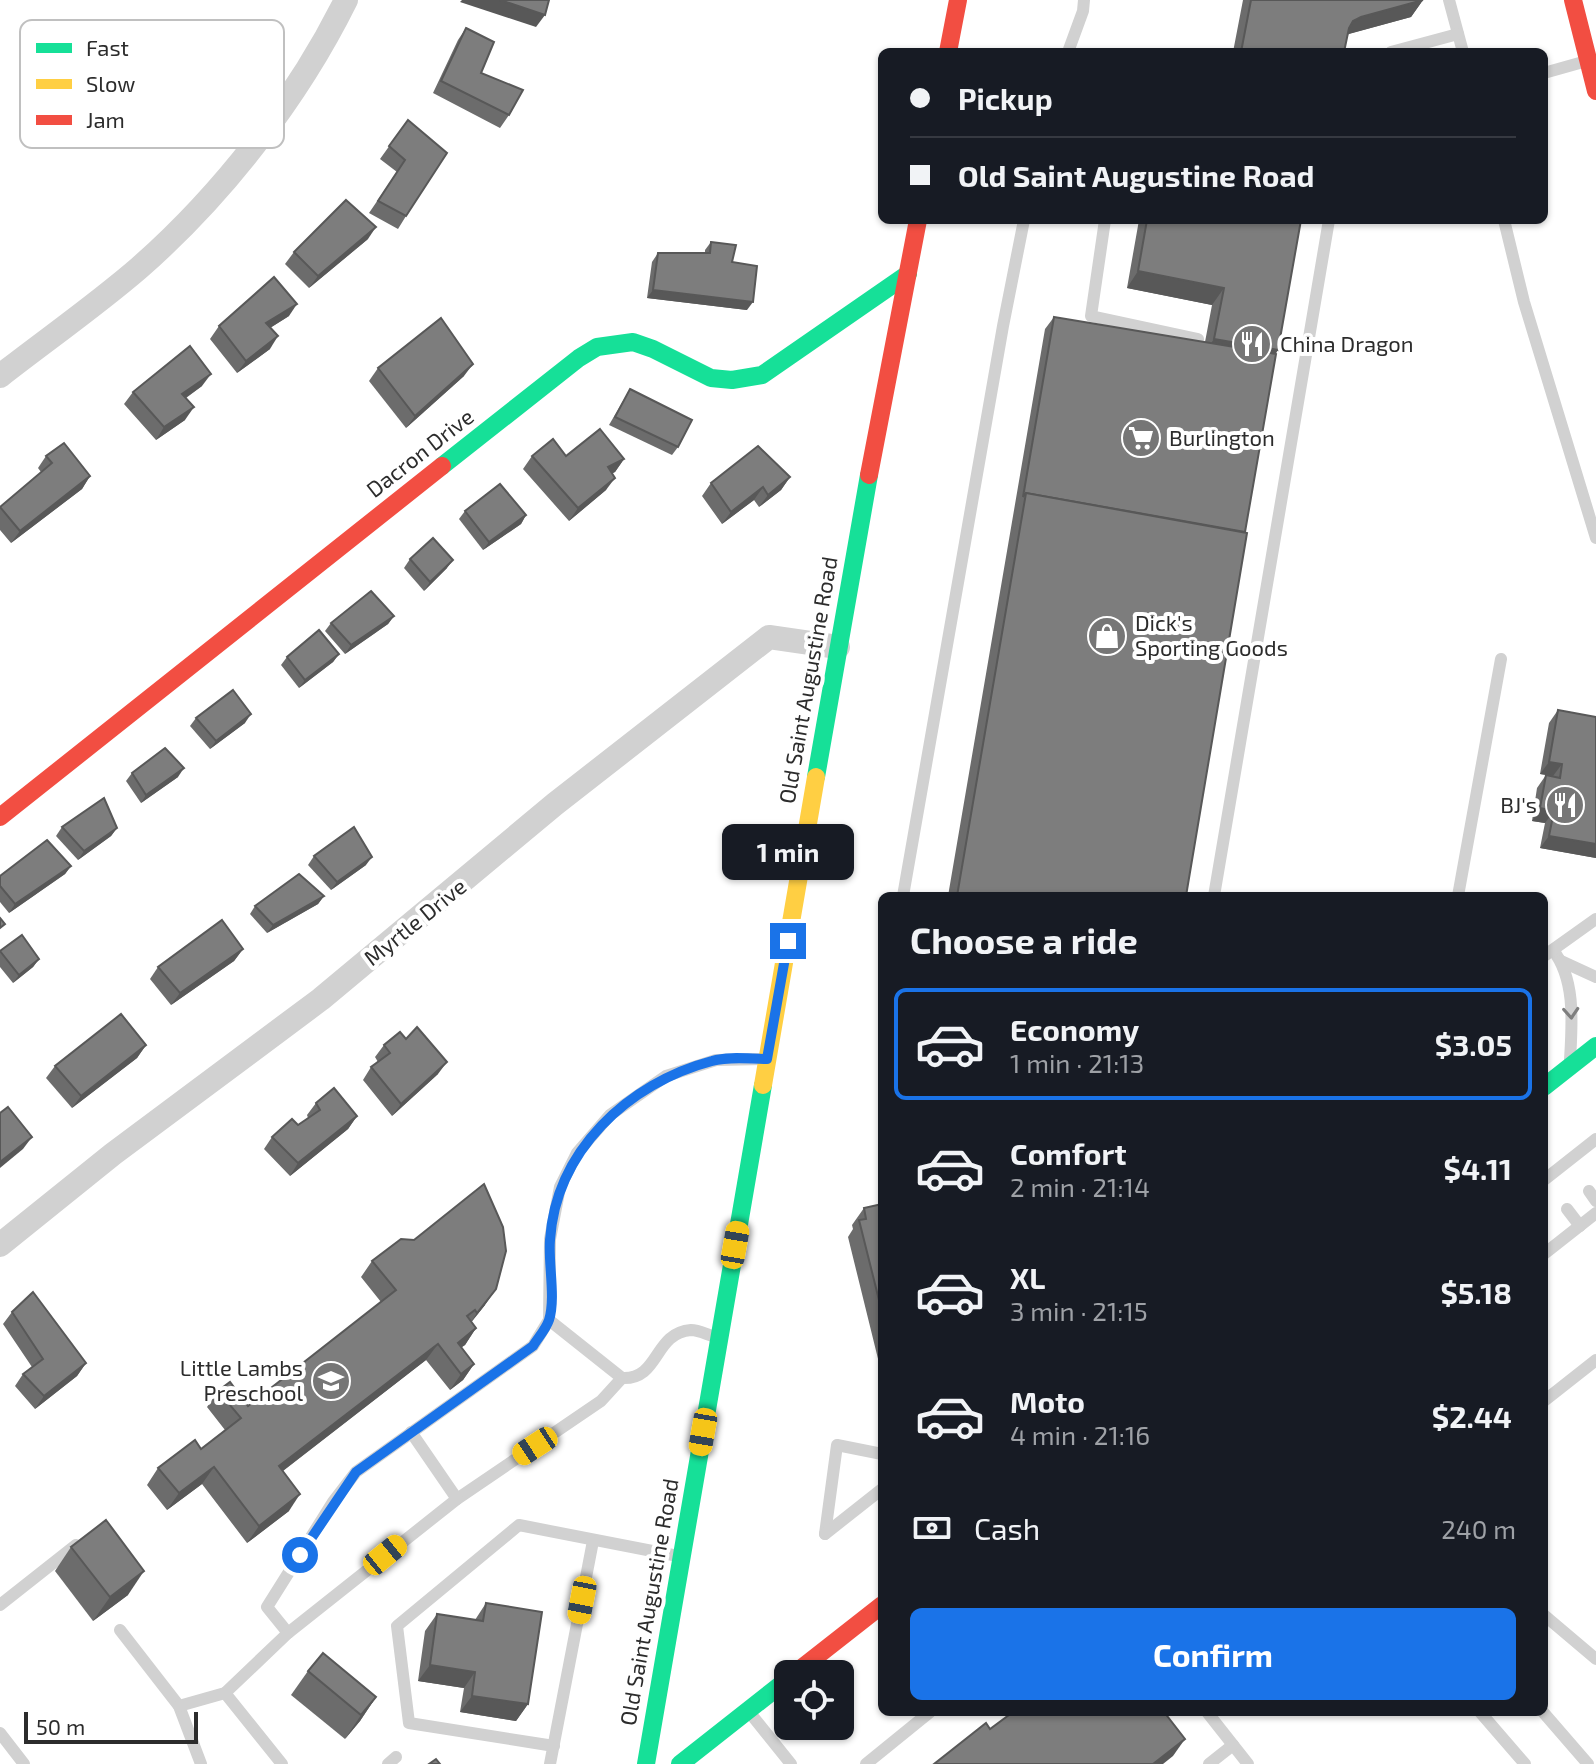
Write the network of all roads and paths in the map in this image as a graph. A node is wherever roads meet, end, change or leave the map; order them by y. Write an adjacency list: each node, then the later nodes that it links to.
1 (346, 0): 14 (street)
2 (958, 0): 7 (street)
3 (1084, 0): 8 (lane)
4 (1449, 0): 6 (lane)
5 (1573, 0): 11 (street)
6 (1458, 34): 9 (lane); 10 (lane)
7 (949, 48)
8 (1069, 48)
9 (1406, 48)
10 (1462, 48)
11 (1588, 61): 12 (lane); 13 (street)
12 (1548, 72)
13 (1596, 91)
14 (284, 105)
15 (252, 148): 23 (street)
16 (917, 224): 21 (street, Old Saint Augustine Road)
17 (1023, 224): 28 (lane)
18 (1104, 224): 22 (lane)
19 (1328, 224): 29 (lane)
20 (1505, 224): 24 (lane)
21 (908, 274): 25 (street, Old Saint Augustine Road); 27 (street, Dacron Drive)
22 (1198, 339)
23 (0, 376)
24 (1596, 538)
25 (838, 647): 35 (street, Old Saint Augustine Road); 43 (street, Myrtle Drive)
26 (1501, 659): 30 (lane)
27 (0, 817)
28 (904, 892)
29 (1215, 892)
30 (1459, 892)
31 (1596, 919): 32 (lane)
32 (1553, 956): 33 (lane); 36 (lane, one-way to 36)
33 (1596, 977)
34 (1596, 1046): 36 (street)
35 (767, 1059): 45 (lane); 46 (street, Old Saint Augustine Road)
36 (1570, 1067): 37 (street)
37 (1548, 1084)
38 (1595, 1141): 39 (lane)
39 (1548, 1181)
40 (1567, 1209): 42 (lane)
41 (1596, 1213): 42 (lane)
42 (1580, 1226): 44 (lane)
43 (0, 1245)
44 (1548, 1245)
45 (549, 1320): 48 (lane); 50 (lane)
46 (719, 1338): 48 (lane); 56 (street, Old Saint Augustine Road)
47 (1596, 1360): 49 (lane)
48 (622, 1378): 53 (lane)
49 (1548, 1398)
50 (411, 1432): 53 (lane); 61 (lane)
51 (878, 1453): 52 (lane)
52 (878, 1492)
53 (457, 1499): 61 (lane)
54 (593, 1541): 56 (lane); 74 (lane); 74 (lane)
55 (76, 1545): 57 (lane)
56 (681, 1557): 79 (street, Old Saint Augustine Road)
57 (0, 1605)
58 (878, 1608): 63 (street)
59 (1548, 1618): 62 (lane)
60 (120, 1630): 66 (lane)
61 (288, 1633): 65 (lane)
62 (1596, 1659)
63 (812, 1660)
64 (774, 1690): 67 (street)
65 (225, 1693): 66 (lane); 77 (lane)
66 (179, 1706): 76 (lane)
67 (748, 1711): 80 (street); 81 (lane)
68 (925, 1716): 82 (lane)
69 (1210, 1716): 73 (lane)
70 (1483, 1716): 85 (lane)
71 (1546, 1716): 86 (lane)
72 (0, 1733): 75 (lane)
73 (1233, 1745): 83 (lane); 84 (lane)
74 (554, 1746): 78 (lane)
75 (24, 1764)
76 (201, 1764)
77 (282, 1764)
78 (550, 1764)
79 (646, 1764)
80 (680, 1764)
81 (791, 1764)
82 (866, 1764)
83 (1209, 1764)
84 (1248, 1764)
85 (1525, 1764)
86 (1588, 1764)

